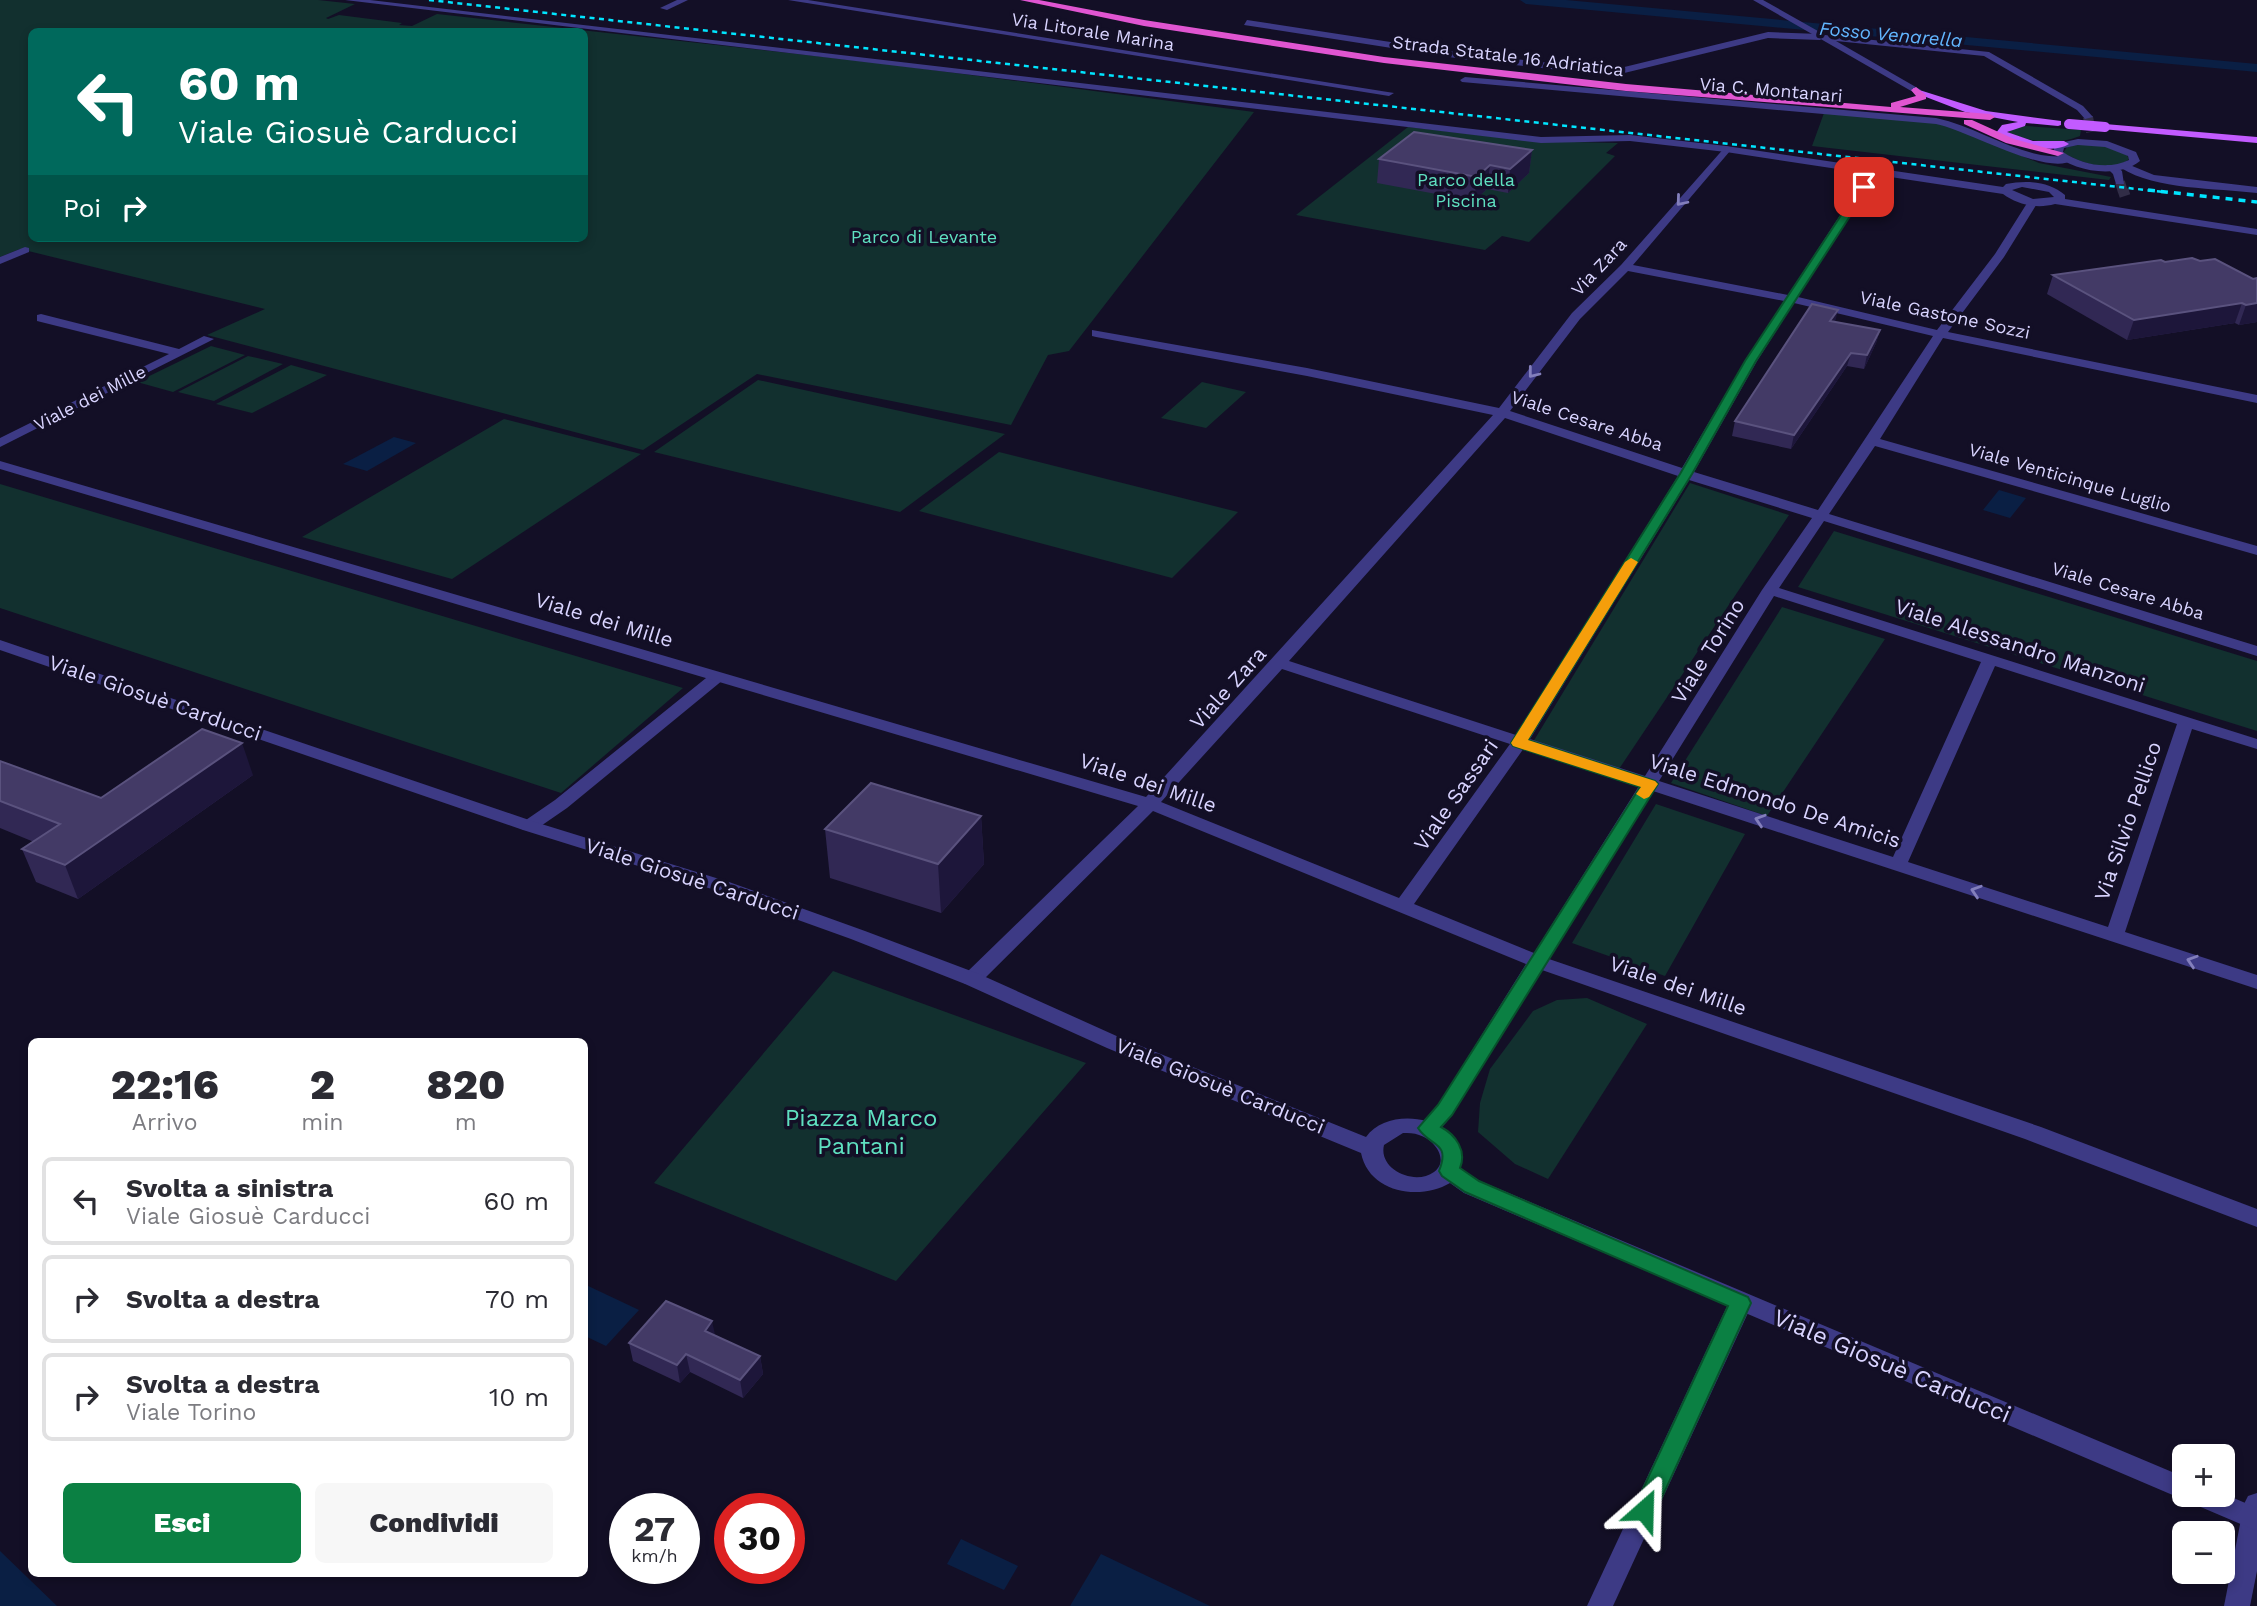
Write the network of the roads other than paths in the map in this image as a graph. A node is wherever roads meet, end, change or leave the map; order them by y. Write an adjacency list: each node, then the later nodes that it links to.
1 (349, 0): 9 (street)
2 (684, 0): 7 (street)
3 (792, 0): 14 (street, Via Litorale Marina)
4 (1026, 0): 16 (highway, Strada Statale 16 Adriatica)
5 (1052, 0): 15 (highway, Strada Statale 16 Adriatica)
6 (1757, 0): 11 (street)
7 (664, 9)
8 (1248, 23): 11 (street)
9 (587, 28)
10 (588, 28): 23 (street)
11 (1819, 36): 13 (street); 18 (street)
12 (1465, 80): 24 (street, Via C. Montanari)
13 (1916, 90): 15 (highway); 17 (main road)
14 (1389, 93)
15 (1864, 105): 17 (highway, Strada Statale 16 Adriatica)
16 (1849, 107): 17 (highway, Strada Statale 16 Adriatica); 24 (highway)
17 (1990, 117): 19 (main road, Strada Statale 16 Adriatica)
18 (2088, 117)
19 (2063, 123): 21 (main road, Strada Statale 16 Adriatica, bridge); 24 (main road)
20 (2091, 132): 22 (street)
21 (2257, 140)
22 (2096, 143): 24 (street); 25 (street)
23 (1726, 149): 27 (street); 39 (street, Via Zara, one-way to 39)
24 (2063, 152): 26 (street)
25 (2125, 166): 26 (street); 29 (street)
26 (2111, 167): 28 (street)
27 (1874, 172): 30 (street); 40 (street, Viale Sassari)
28 (2120, 182)
29 (2257, 190)
30 (2006, 191): 32 (street); 33 (street)
31 (2125, 195): 34 (street)
32 (2059, 199): 33 (street); 34 (street); 35 (street)
33 (2033, 202): 43 (street, Viale Torino)
34 (2124, 208): 35 (street)
35 (2211, 225): 36 (street)
36 (2257, 232)
37 (25, 250): 38 (street)
38 (0, 261)
39 (1625, 267): 40 (street, Viale Gastone Sozzi); 47 (street, Via Zara, one-way to 47)
40 (1792, 299): 43 (street, Viale Gastone Sozzi); 51 (street, Viale Sassari)
41 (41, 318): 45 (street, Viale dei Mille)
42 (1096, 333): 47 (street, Viale Cesare Abba)
43 (1940, 334): 46 (street, Viale Gastone Sozzi); 48 (street, Viale Torino)
44 (208, 339): 45 (street, Viale dei Mille)
45 (180, 353): 49 (street, Viale dei Mille)
46 (2257, 398)
47 (1502, 413): 51 (street, Viale Cesare Abba); 58 (street, Viale Zara)
48 (1872, 442): 52 (street, Viale Torino); 53 (street, Viale Venticinque Luglio)
49 (0, 443)
50 (0, 465): 59 (street, Viale dei Mille)
51 (1686, 474): 52 (street, Viale Cesare Abba); 61 (street, Viale Sassari)
52 (1821, 516): 54 (street, Viale Torino); 56 (street, Viale Cesare Abba)
53 (2257, 551)
54 (1770, 590): 57 (street, Viale Alessandro Manzoni); 63 (street, Viale Torino)
55 (0, 645): 65 (street, Viale Giosuè Carducci)
56 (2257, 651)
57 (1991, 658): 60 (street, Viale Alessandro Manzoni); 66 (street)
58 (1279, 663): 61 (street, Viale Edmondo De Amicis); 64 (street, Viale Zara)
59 (717, 677): 64 (street, Viale dei Mille); 65 (street)
60 (2186, 721): 62 (street, Viale Alessandro Manzoni); 68 (street, Via Silvio Pellico)
61 (1519, 743): 63 (street, Viale Edmondo De Amicis); 67 (street, Viale Sassari)
62 (2257, 744)
63 (1650, 784): 66 (street, Viale Edmondo De Amicis, one-way to 63); 69 (street, Viale Torino)
64 (1150, 804): 67 (street, Viale dei Mille); 70 (street, Viale Zara)
65 (529, 826): 70 (street, Viale Giosuè Carducci)
66 (1898, 865): 68 (street, Viale Edmondo De Amicis, one-way to 66)
67 (1402, 907): 69 (street, Viale dei Mille)
68 (2114, 936): 71 (street, Viale Edmondo De Amicis, one-way to 68)
69 (1539, 962): 72 (street, Viale Torino); 75 (street, Viale dei Mille)
70 (972, 979): 73 (street, Viale Giosuè Carducci)
71 (2257, 982)
72 (1428, 1128): 73 (street); 74 (street)
73 (1371, 1148): 74 (street)
74 (1449, 1171): 76 (street, Viale Giosuè Carducci)
75 (2257, 1218)
76 (1741, 1303): 77 (street, Viale Giosuè Carducci); 80 (street)
77 (2172, 1484)
78 (2235, 1507): 79 (street)
79 (2256, 1514): 81 (street)
80 (1600, 1606)
81 (2237, 1606)

